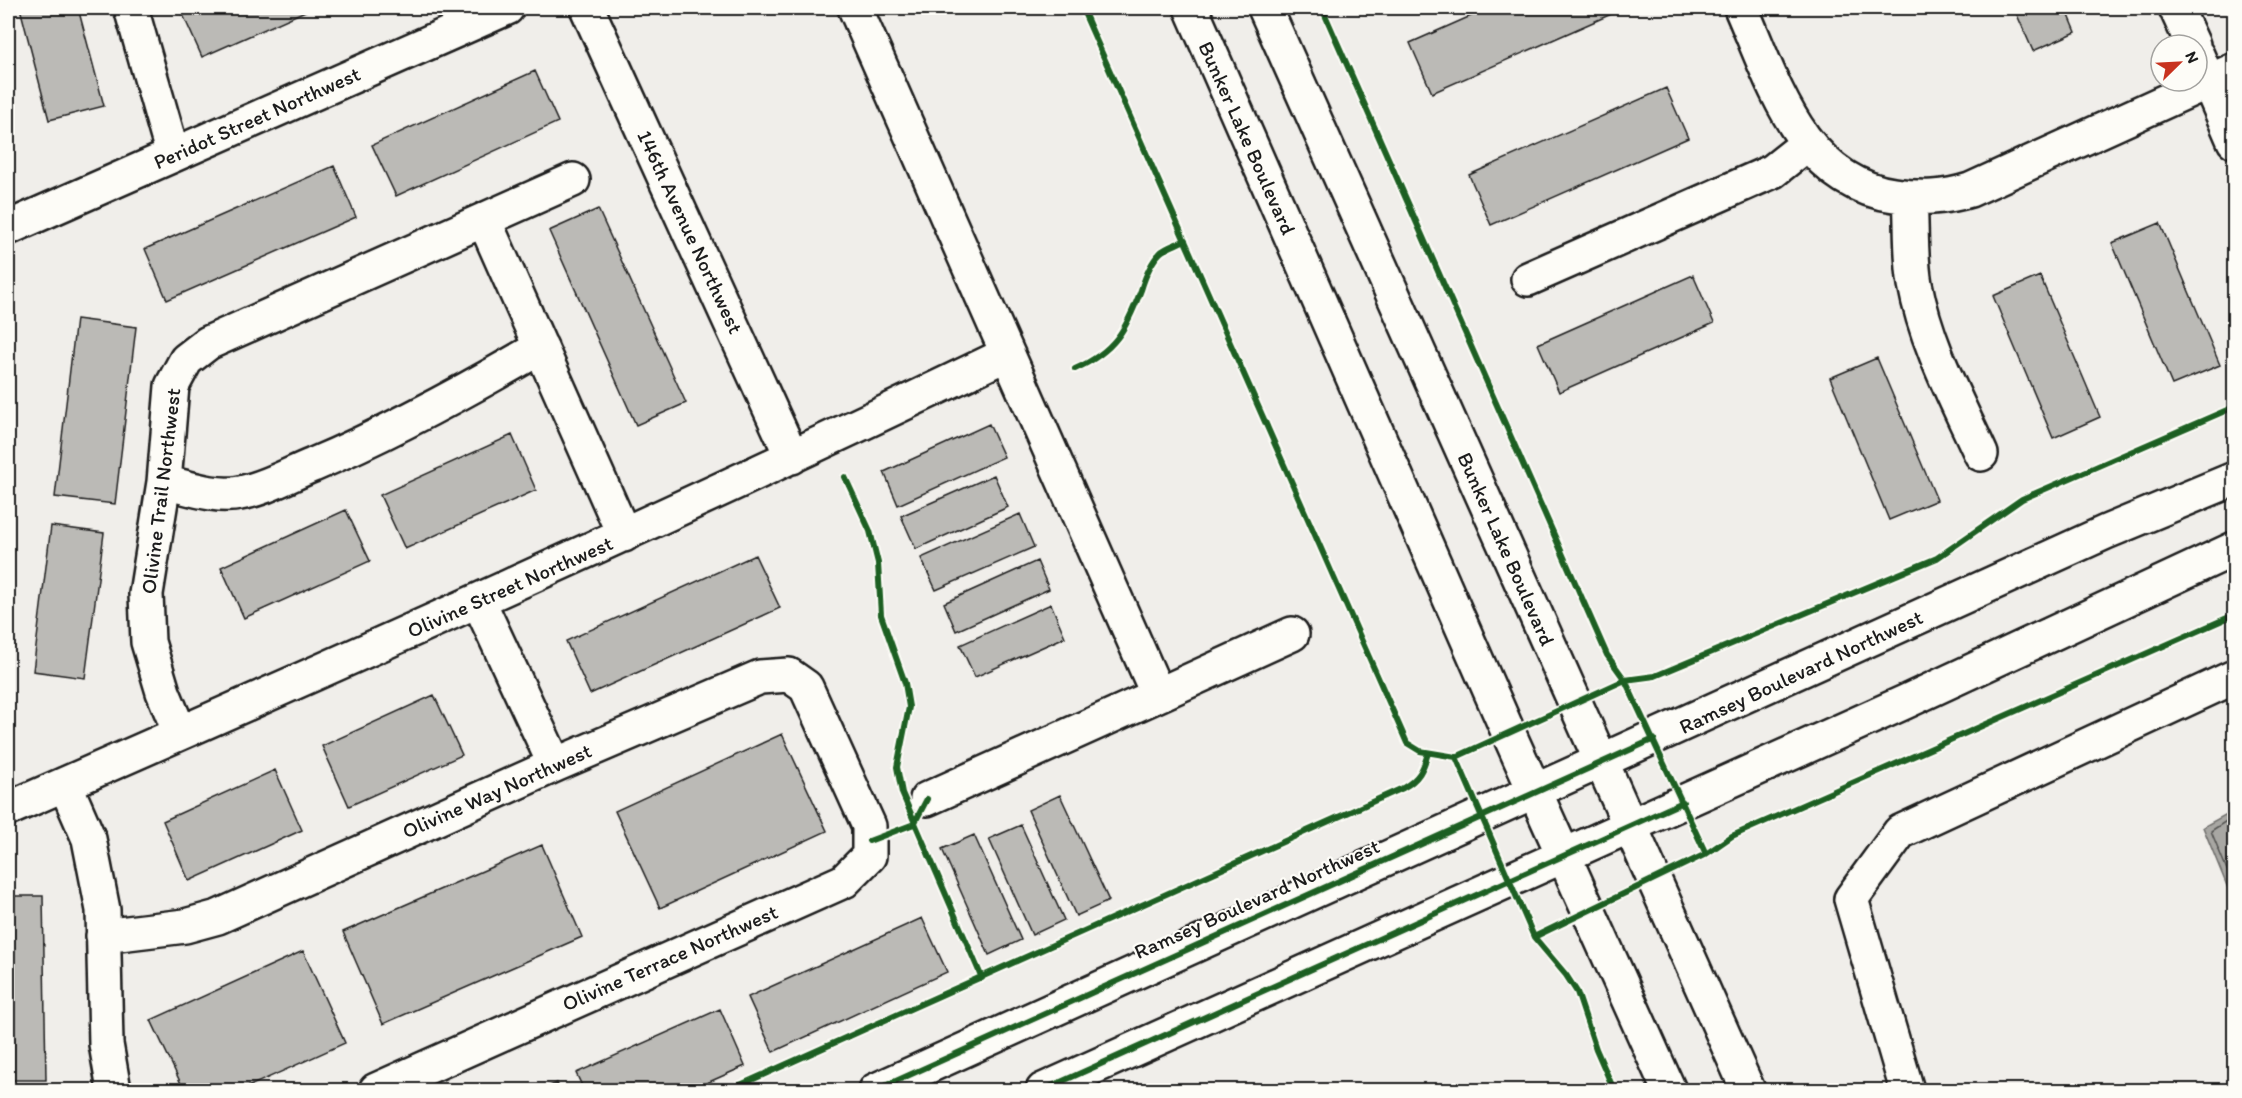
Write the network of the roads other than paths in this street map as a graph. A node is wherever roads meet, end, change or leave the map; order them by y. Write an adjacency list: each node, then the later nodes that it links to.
1 (131, 8): 13 (street)
2 (507, 8): 13 (street, Peridot Street Northwest)
3 (587, 8): 22 (street, 146th Avenue Northwest)
4 (855, 8): 20 (street)
5 (1191, 8): 36 (street, Bunker Lake Boulevard)
6 (1265, 8): 32 (street, Bunker Lake Boulevard)
7 (1741, 8): 12 (street)
8 (2176, 8): 9 (street)
9 (2187, 33)
10 (2213, 69): 11 (street); 15 (street)
11 (2235, 141)
12 (1807, 144): 15 (street); 18 (street)
13 (173, 155): 17 (street, Peridot Street Northwest)
14 (573, 180): 16 (street, Olivine Trail Northwest)
15 (1910, 197): 21 (street)
16 (484, 220): 19 (street); 24 (street, Olivine Trail Northwest)
17 (8, 228)
18 (1528, 279)
19 (541, 347): 24 (street); 25 (street)
20 (1007, 354): 22 (street, Olivine Street Northwest); 30 (street)
21 (1981, 454)
22 (792, 457): 25 (street, Olivine Street Northwest)
23 (2235, 479): 32 (street, Ramsey Boulevard Northwest)
24 (164, 482): 31 (street, Olivine Trail Northwest)
25 (624, 535): 27 (street, Olivine Street Northwest)
26 (2235, 549): 39 (street)
27 (479, 602): 31 (street, Olivine Street Northwest); 34 (street)
28 (1292, 634): 30 (street)
29 (2235, 677): 48 (street)
30 (1158, 695): 37 (street)
31 (180, 733): 35 (street, Olivine Street Northwest)
32 (1601, 763): 36 (street, Ramsey Boulevard Northwest); 39 (street, Bunker Lake Boulevard)
33 (842, 764): 34 (street, Olivine Way Northwest); 43 (street, Olivine Terrace Northwest)
34 (555, 765): 41 (street, Olivine Way Northwest)
35 (65, 784): 38 (street, Olivine Street Northwest); 41 (street)
36 (1535, 793): 40 (street, Bunker Lake Boulevard); 44 (street, Ramsey Boulevard Northwest)
37 (927, 799)
38 (8, 809)
39 (1630, 827): 40 (street); 47 (street, Bunker Lake Boulevard)
40 (1564, 857): 45 (street); 46 (street, Bunker Lake Boulevard)
41 (103, 936): 42 (street)
42 (114, 1090)
43 (376, 1090)
44 (876, 1090)
45 (1043, 1090)
46 (1669, 1090)
47 (1748, 1090)
48 (1907, 1090)

